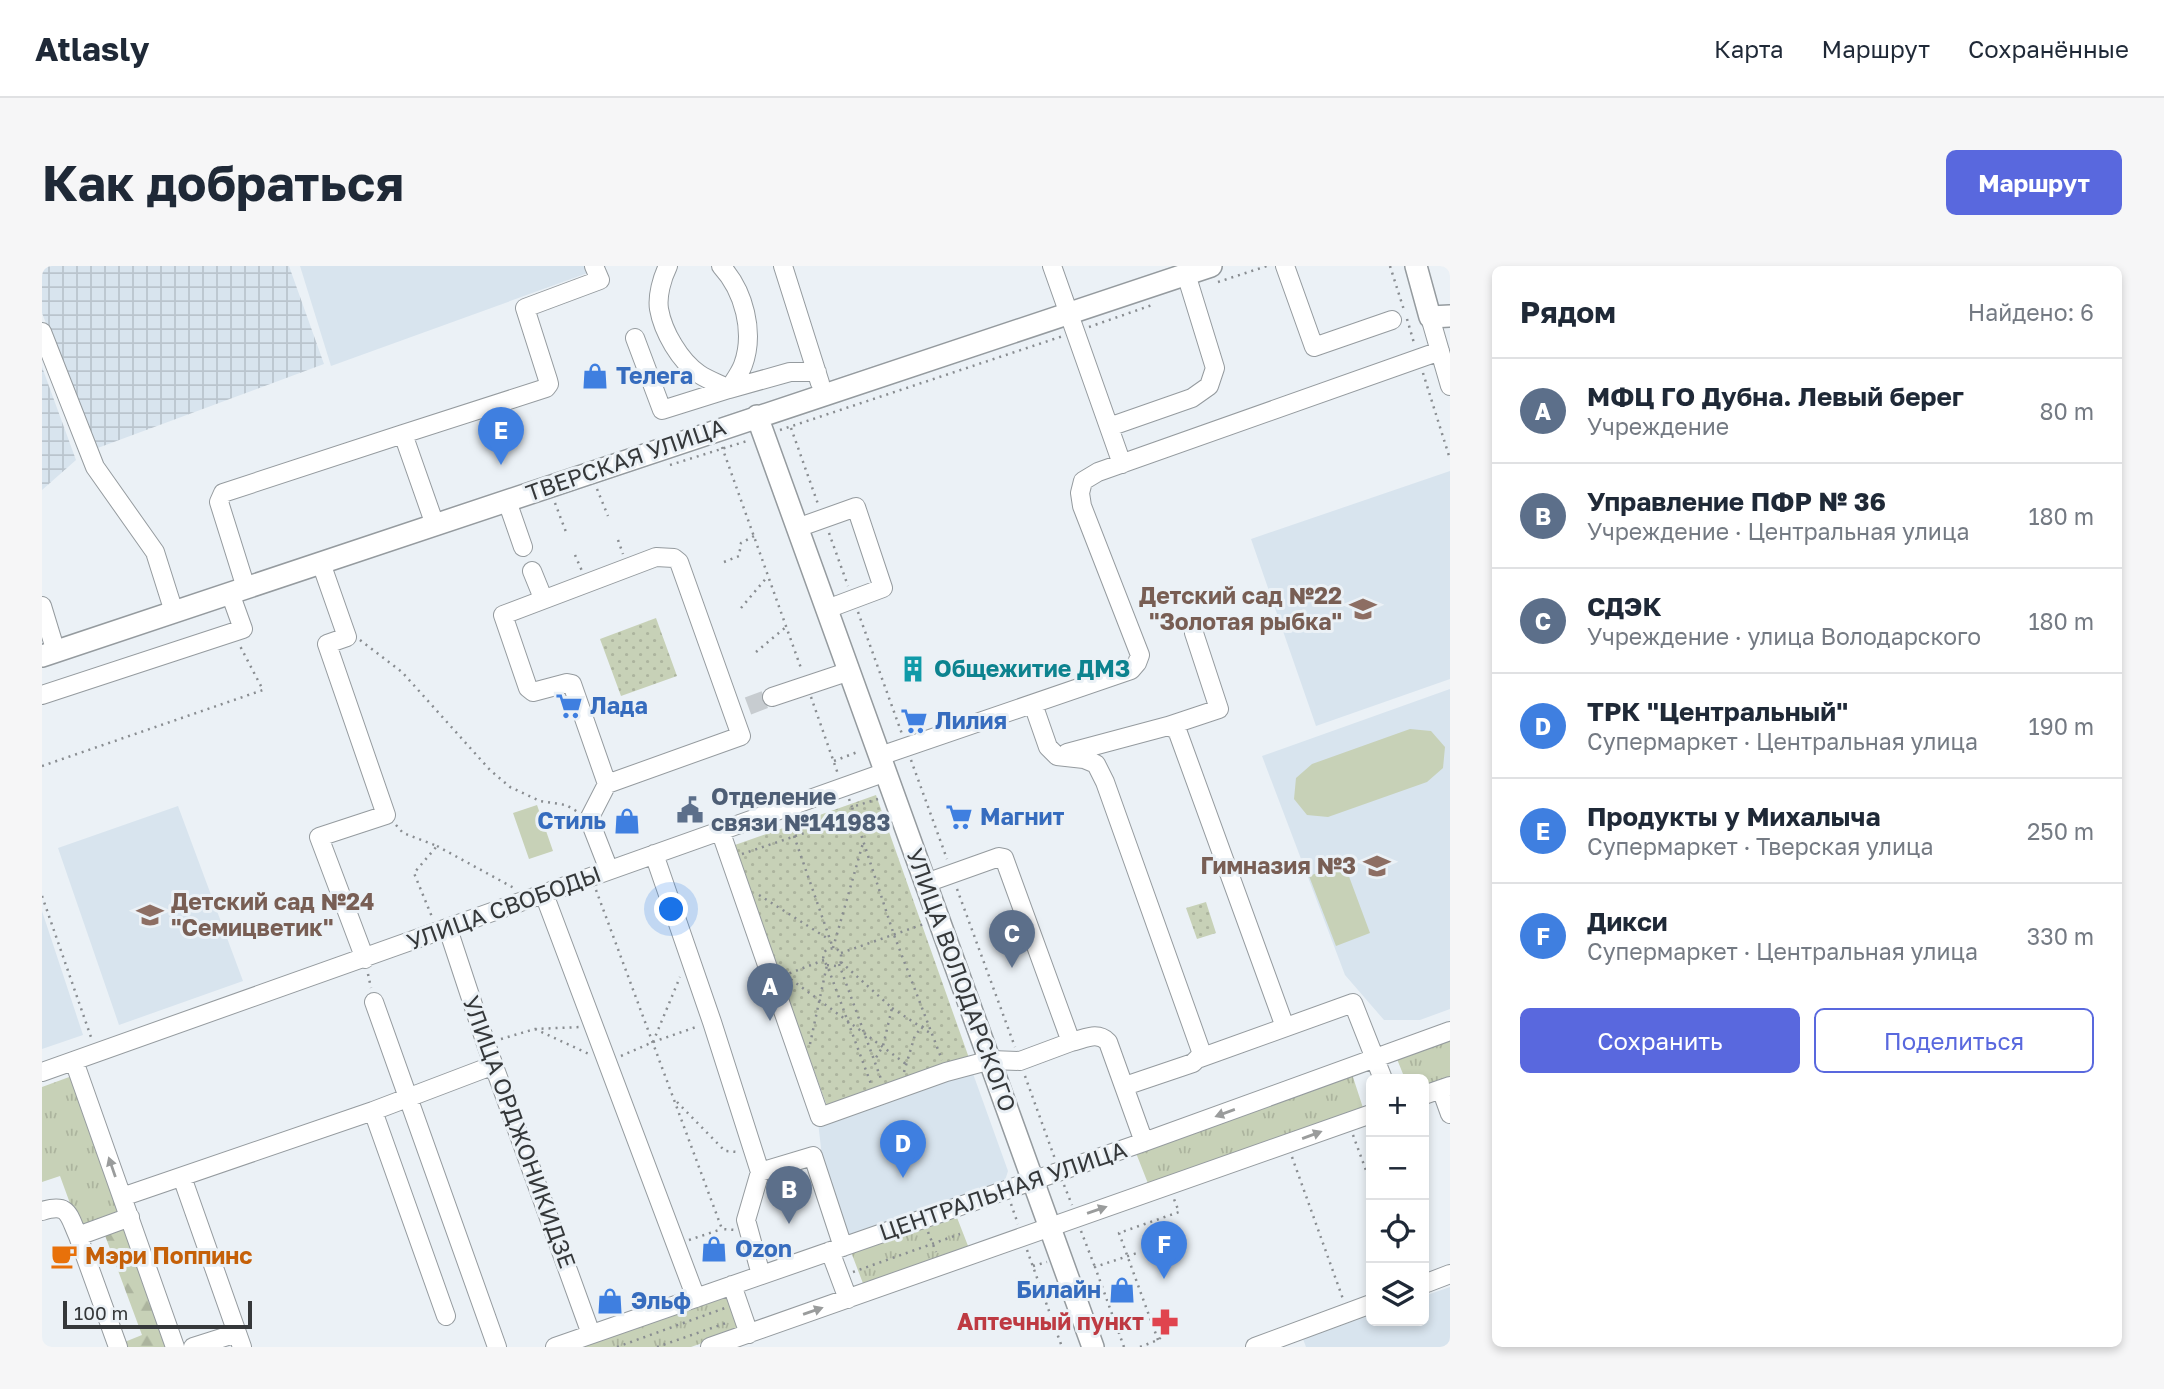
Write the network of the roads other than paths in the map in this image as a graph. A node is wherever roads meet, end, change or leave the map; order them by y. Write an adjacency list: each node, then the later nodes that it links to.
1 (594, 266): 22 (street)
2 (668, 266): 18 (street)
3 (721, 266): 18 (street)
4 (783, 266): 16 (street)
5 (1052, 266): 10 (street)
6 (1211, 266): 9 (main road, ТВЕРСКАЯ УЛИЦА)
7 (1285, 266): 12 (street)
8 (1416, 266): 11 (main road)
9 (1186, 274): 10 (main road, ТВЕРСКАЯ УЛИЦА); 21 (street)
10 (1068, 313): 19 (main road, ТВЕРСКАЯ УЛИЦА); 21 (street)
11 (1440, 316): 15 (street)
12 (1392, 320)
13 (42, 331): 34 (street)
14 (635, 338): 18 (street)
15 (1440, 351): 17 (street); 23 (street)
16 (817, 372): 18 (street); 19 (street)
17 (1450, 386)
18 (729, 389)
19 (824, 394): 20 (main road, ТВЕРСКАЯ УЛИЦА)
20 (757, 416): 24 (main road, ТВЕРСКАЯ УЛИЦА); 26 (main road, УЛИЦА ВОЛОДАРСКОГО)
21 (1109, 427): 23 (street)
22 (403, 433): 25 (street); 30 (street)
23 (1122, 464): 40 (street, УЛИЦА СВОБОДЫ)
24 (507, 500): 25 (main road, ТВЕРСКАЯ УЛИЦА); 27 (street)
25 (435, 525): 28 (main road, ТВЕРСКАЯ УЛИЦА)
26 (797, 528): 33 (main road, УЛИЦА ВОЛОДАРСКОГО); 33 (street)
27 (523, 547)
28 (321, 563): 30 (main road, ТВЕРСКАЯ УЛИЦА); 51 (street)
29 (532, 571): 31 (street)
30 (238, 591): 34 (main road, ТВЕРСКАЯ УЛИЦА); 38 (street)
31 (543, 598): 44 (street); 44 (street)
32 (42, 606): 36 (street)
33 (827, 609): 37 (main road, УЛИЦА ВОЛОДАРСКОГО)
34 (174, 612): 36 (main road, ТВЕРСКАЯ УЛИЦА)
35 (1194, 633): 41 (street)
36 (49, 654)
37 (850, 671): 39 (street); 43 (main road, УЛИЦА ВОЛОДАРСКОГО)
38 (42, 695)
39 (772, 697)
40 (1033, 704): 42 (street); 43 (street, УЛИЦА СВОБОДЫ)
41 (1168, 726): 42 (street); 53 (street)
42 (1057, 756): 56 (street)
43 (883, 764): 45 (street, УЛИЦА СВОБОДЫ); 48 (main road, УЛИЦА ВОЛОДАРСКОГО)
44 (607, 784): 47 (street)
45 (720, 830): 46 (street, УЛИЦА СВОБОДЫ); 58 (street)
46 (654, 854): 47 (street, УЛИЦА СВОБОДЫ); 71 (street)
47 (609, 870): 49 (street, УЛИЦА СВОБОДЫ)
48 (926, 883): 55 (street); 58 (main road, УЛИЦА ВОЛОДАРСКОГО)
49 (539, 896): 50 (street, УЛИЦА СВОБОДЫ); 84 (street)
50 (443, 930): 51 (street, УЛИЦА СВОБОДЫ); 60 (street, УЛИЦА ОРДЖОНИКИДЗЕ)
51 (365, 959): 59 (street, УЛИЦА СВОБОДЫ)
52 (373, 1002): 66 (street)
53 (1285, 1027): 56 (street); 57 (street)
54 (1450, 1031): 57 (street, ЦЕНТРАЛЬНАЯ УЛИЦА)
55 (1071, 1042): 58 (street); 63 (street)
56 (1200, 1058): 63 (street)
57 (1375, 1058): 62 (street); 70 (street, ЦЕНТРАЛЬНАЯ УЛИЦА, one-way to 70)
58 (991, 1060): 73 (main road, УЛИЦА ВОЛОДАРСКОГО)
59 (75, 1061): 61 (street, УЛИЦА СВОБОДЫ); 74 (street, one-way to 59)
60 (494, 1065): 66 (street); 89 (street, УЛИЦА ОРДЖОНИКИДЗЕ)
61 (42, 1072)
62 (1381, 1074)
63 (1125, 1086): 70 (street)
64 (1446, 1087): 65 (street); 68 (street)
65 (1429, 1093)
66 (408, 1098): 67 (street); 94 (street)
67 (373, 1111): 72 (street); 87 (street)
68 (1450, 1114)
69 (1366, 1116): 77 (street, one-way to 69)
70 (1144, 1142): 73 (street, ЦЕНТРАЛЬНАЯ УЛИЦА)
71 (761, 1172): 79 (street); 81 (street)
72 (182, 1177): 74 (street); 90 (street)
73 (1035, 1181): 77 (main road, УЛИЦА ВОЛОДАРСКОГО); 79 (street, ЦЕНТРАЛЬНАЯ УЛИЦА)
74 (122, 1197): 76 (street)
75 (42, 1211): 78 (street)
76 (130, 1217): 78 (street); 92 (street)
77 (1051, 1226): 85 (street); 97 (main road, УЛИЦА ВОЛОДАРСКОГО)
78 (78, 1236): 91 (street)
79 (837, 1249): 81 (street, ЦЕНТРАЛЬНАЯ УЛИЦА); 85 (street)
80 (1450, 1274): 82 (street)
81 (761, 1275): 83 (street, ЦЕНТРАЛЬНАЯ УЛИЦА)
82 (1429, 1282)
83 (732, 1286): 84 (street, ЦЕНТРАЛЬНАЯ УЛИЦА); 88 (street)
84 (696, 1298): 89 (street, ЦЕНТРАЛЬНАЯ УЛИЦА)
85 (848, 1299): 88 (street, one-way to 85)
86 (1366, 1306): 98 (street)
87 (446, 1316)
88 (743, 1318): 96 (street)
89 (591, 1334): 95 (street, ЦЕНТРАЛЬНАЯ УЛИЦА)
90 (239, 1340): 93 (street)
91 (118, 1347)
92 (175, 1347)
93 (194, 1347)
94 (497, 1347)
95 (555, 1347)
96 (710, 1347)
97 (1093, 1347)
98 (1255, 1347)

